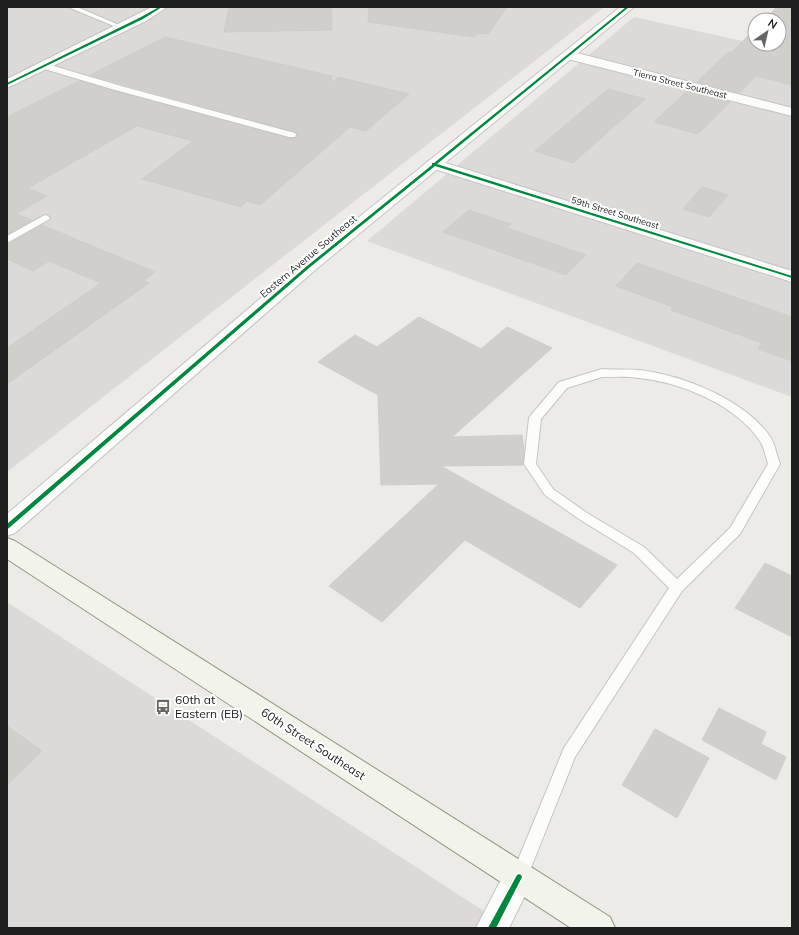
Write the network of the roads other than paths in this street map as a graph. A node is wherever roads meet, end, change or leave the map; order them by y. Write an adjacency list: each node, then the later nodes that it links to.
1 (71, 7): 4 (lane)
2 (161, 7): 4 (street)
3 (628, 7): 5 (street, Eastern Avenue Southeast)
4 (123, 28): 6 (street)
5 (569, 55): 8 (street, Tierra Street Southeast); 10 (street, Eastern Avenue Southeast)
6 (44, 66): 7 (street); 9 (lane)
7 (7, 84)
8 (792, 112)
9 (292, 135)
10 (433, 164): 13 (street, 59th Street Southeast); 14 (street, Eastern Avenue Southeast)
11 (45, 218): 12 (lane)
12 (7, 240)
13 (792, 277)
14 (7, 526)
15 (7, 547): 17 (main road, 60th Street Southeast)
16 (677, 587): 16 (lane); 17 (lane)
17 (519, 877): 18 (street); 19 (main road, 60th Street Southeast)
18 (492, 928)
19 (599, 928)

